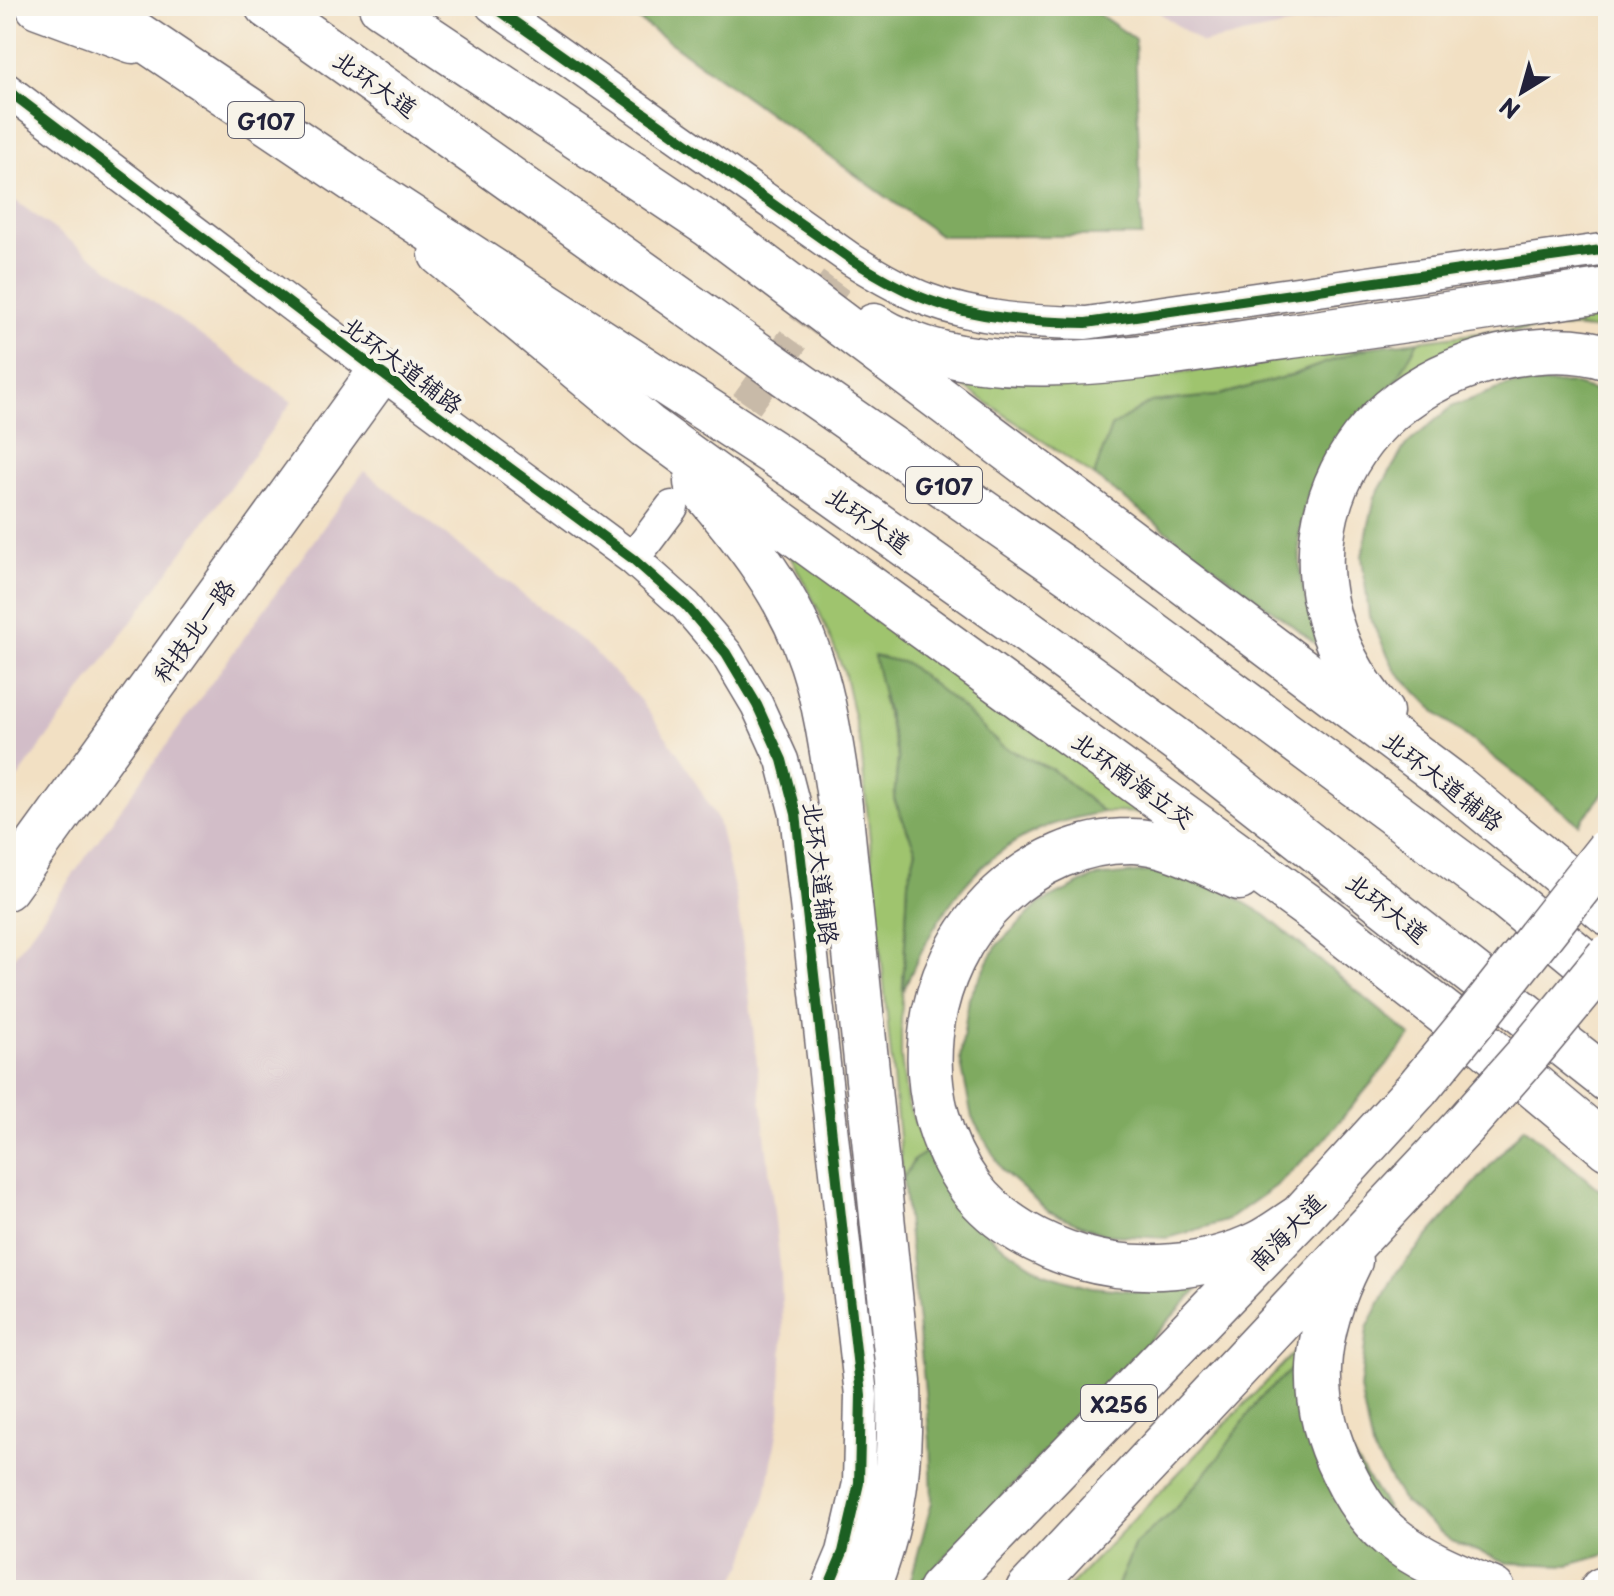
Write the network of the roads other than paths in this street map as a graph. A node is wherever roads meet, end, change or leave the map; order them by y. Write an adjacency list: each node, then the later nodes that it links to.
1 (38, 6): 6 (main road)
2 (95, 6): 6 (main road, 北环大道 / G107)
3 (267, 6): 23 (main road, 北环大道 / G107)
4 (381, 6): 9 (main road, 北环大道辅路)
5 (492, 6): 10 (street)
6 (172, 56): 8 (main road, 北环大道 / G107)
7 (6, 89): 13 (street, 北环大道辅路)
8 (361, 185): 14 (main road); 24 (main road, 北环大道 / G107)
9 (709, 225): 11 (main road); 17 (main road, 北环大道辅路)
10 (1608, 249)
11 (1608, 290)
12 (1608, 358): 17 (main road)
13 (380, 372): 16 (street, 北环大道辅路); 19 (main road, 科技北一路)
14 (647, 426): 20 (main road, 北环南海立交); 30 (main road)
15 (672, 507): 16 (street)
16 (633, 559): 29 (street, 北环大道辅路)
17 (1453, 784): 21 (main road, 北环大道辅路)
18 (1608, 850): 26 (main road, 南海大道 / X256, bridge)
19 (6, 888)
20 (1313, 910): 25 (main road, 北环南海立交); 26 (main road)
21 (1608, 913)
22 (1608, 957): 27 (main road, X256, bridge)
23 (1608, 981)
24 (1608, 1080)
25 (1608, 1148)
26 (1300, 1217): 31 (main road, 南海大道 / X256)
27 (1365, 1231): 32 (main road, X256); 33 (main road)
28 (1608, 1589): 34 (main road)
29 (827, 1590)
30 (867, 1590)
31 (940, 1590)
32 (1028, 1590)
33 (1493, 1590)
34 (1602, 1590)

